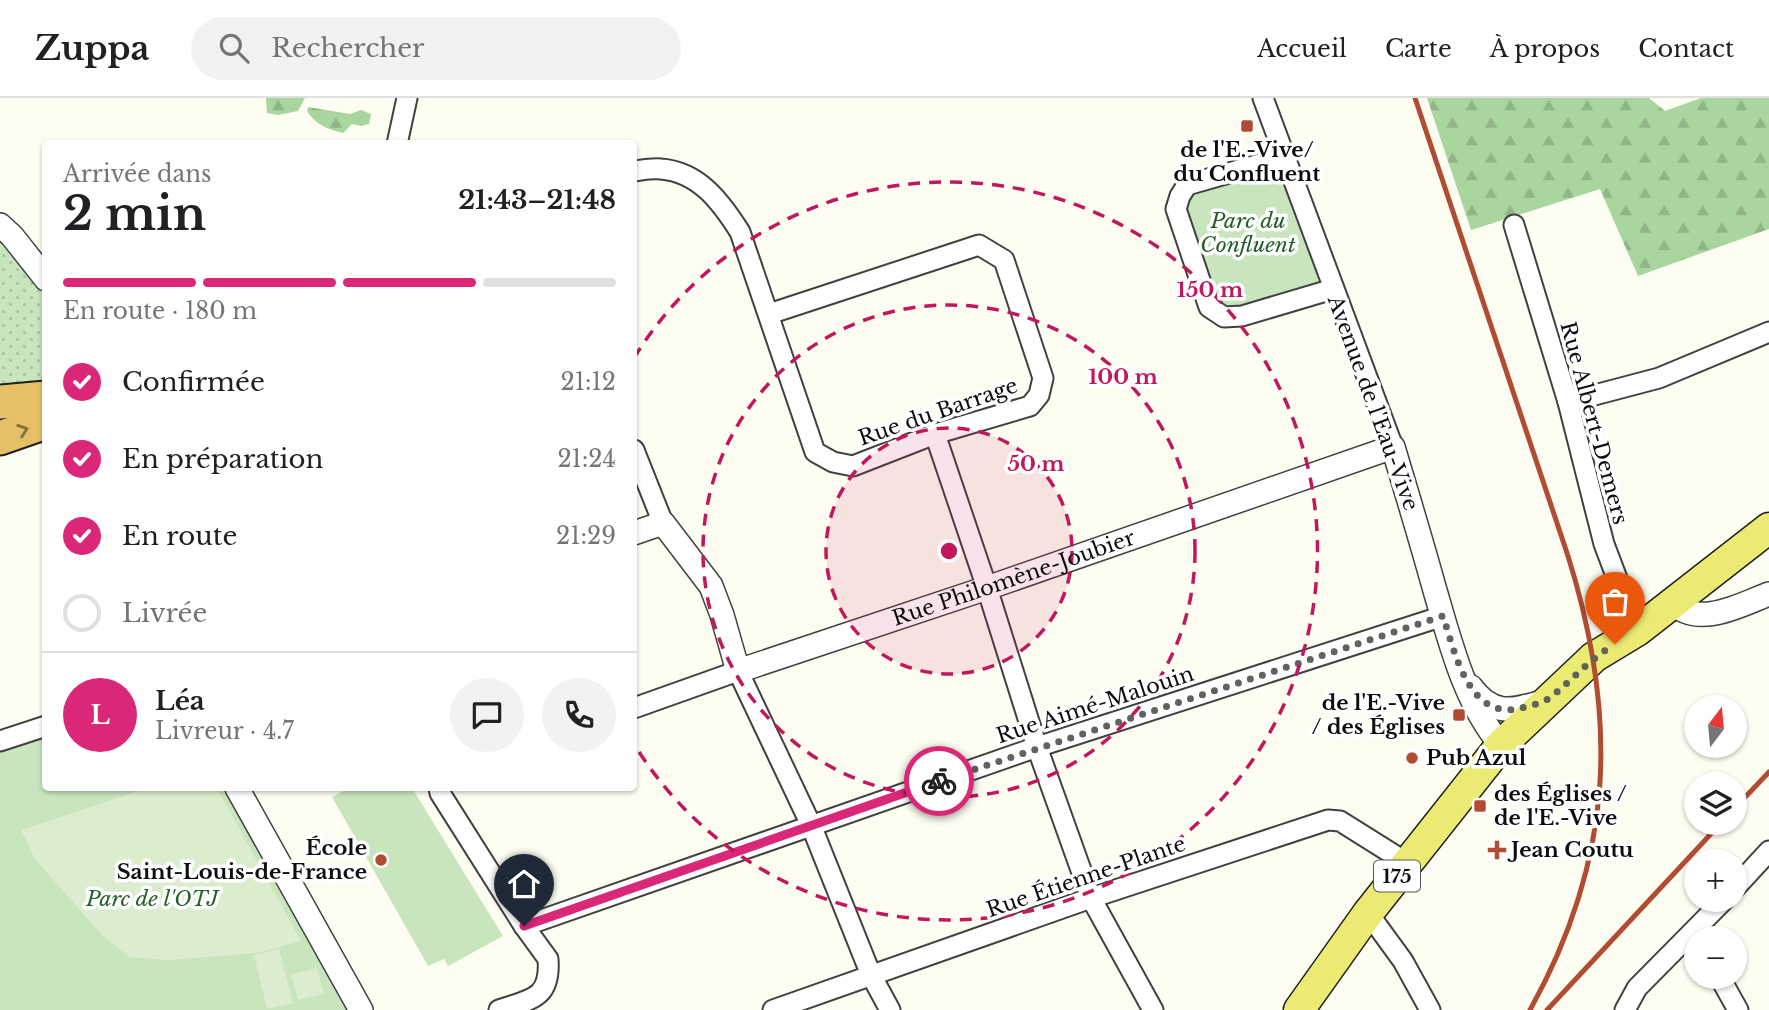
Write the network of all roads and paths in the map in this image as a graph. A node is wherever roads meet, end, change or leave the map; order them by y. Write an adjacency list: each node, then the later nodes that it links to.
1 (407, 98): 3 (street)
2 (1263, 98): 4 (street, Avenue de l'Eau-Vive)
3 (398, 140)
4 (1285, 156): 9 (street, Avenue de l'Eau-Vive); 9 (street)
5 (637, 171): 10 (street, Rue du Barrage)
6 (0, 225): 8 (street)
7 (1514, 225): 14 (street, Rue Albert-Demers)
8 (42, 274)
9 (1333, 289): 18 (street, Avenue de l'Eau-Vive)
10 (769, 313): 16 (street, Rue du Barrage); 16 (street, Rue du Barrage)
11 (1769, 332): 14 (street)
12 (42, 398): 13 (highway)
13 (0, 402)
14 (1568, 402): 27 (street, Rue Albert-Demers)
15 (42, 423): 17 (highway, one-way to 15)
16 (935, 434): 23 (street)
17 (0, 438)
18 (1394, 447): 23 (street, Rue Philomène-Joubier); 26 (street, Avenue de l'Eau-Vive)
19 (637, 458): 20 (street)
20 (663, 523): 22 (street); 28 (street)
21 (1769, 528): 25 (main road, 175)
22 (637, 532)
23 (987, 588): 28 (street, Rue Philomène-Joubier); 35 (street)
24 (1769, 594): 25 (street)
25 (1672, 603): 27 (main road, 175)
26 (1443, 616): 29 (street, Avenue de l'Eau-Vive); 35 (street, Rue Aimé-Malouin)
27 (1637, 631): 30 (main road, 175)
28 (738, 671): 31 (street, Rue Philomène-Joubier); 38 (street)
29 (1462, 672): 30 (street); 34 (street, Avenue de l'Eau-Vive)
30 (1546, 701): 34 (main road, 175)
31 (637, 707)
32 (42, 727): 33 (street)
33 (0, 741)
34 (1501, 745): 40 (main road, 175)
35 (1037, 747): 38 (street, Rue Aimé-Malouin); 42 (street)
36 (239, 791): 50 (street)
37 (440, 791): 45 (street)
38 (811, 825): 45 (street, Rue Aimé-Malouin); 48 (street)
39 (1769, 851): 41 (street)
40 (1407, 863): 42 (street, Rue Étienne-Plante); 44 (main road, 175)
41 (1747, 875)
42 (1091, 898): 48 (street, Rue Étienne-Plante); 54 (street)
43 (1714, 912): 46 (street)
44 (1368, 913): 55 (main road, 175); 56 (street)
45 (524, 926): 51 (street)
46 (1703, 926)
47 (1684, 946): 57 (street)
48 (872, 975): 52 (street, Rue Étienne-Plante); 53 (street)
49 (1726, 989): 58 (street)
50 (361, 1010)
51 (499, 1010)
52 (773, 1010)
53 (890, 1010)
54 (1153, 1010)
55 (1298, 1010)
56 (1430, 1010)
57 (1625, 1010)
58 (1738, 1010)

